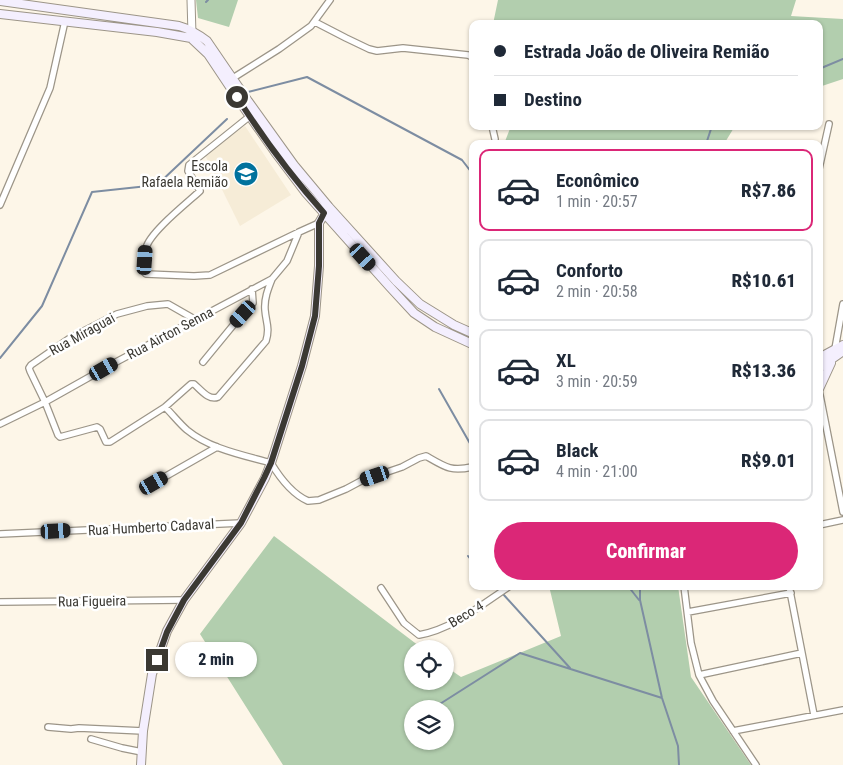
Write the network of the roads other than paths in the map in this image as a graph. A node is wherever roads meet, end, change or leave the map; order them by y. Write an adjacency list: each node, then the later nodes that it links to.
1 (191, 0): 7 (street)
2 (330, 0): 6 (street)
3 (0, 1): 7 (main road)
4 (0, 14): 5 (main road)
5 (65, 21): 7 (main road); 16 (street)
6 (315, 22): 8 (street); 9 (street)
7 (192, 34): 9 (main road); 10 (main road)
8 (469, 56)
9 (233, 78): 10 (main road)
10 (245, 103): 11 (main road); 17 (main road)
11 (250, 116): 17 (main road); 19 (street)
12 (829, 124): 15 (street)
13 (493, 130): 14 (street)
14 (495, 139)
15 (823, 151)
16 (0, 205)
17 (326, 210): 18 (main road); 24 (main road); 25 (main road)
18 (319, 223): 19 (street); 40 (main road)
19 (299, 232): 20 (street, Rua Airton Senna)
20 (272, 279): 21 (street, Rua Airton Senna); 36 (street)
21 (252, 289): 23 (street, Rua Airton Senna); 30 (street)
22 (843, 304): 27 (street)
23 (196, 320): 35 (street, Rua Airton Senna); 35 (street, Rua Miraguai)
24 (469, 332)
25 (469, 343)
26 (843, 345): 27 (main road)
27 (839, 350): 28 (main road); 32 (main road)
28 (823, 356)
29 (843, 356): 31 (main road)
30 (203, 362)
31 (830, 362): 33 (main road); 34 (main road)
32 (823, 365)
33 (823, 366)
34 (823, 380)
35 (45, 402): 36 (street); 38 (street, Rua Airton Senna)
36 (165, 407): 39 (street)
37 (823, 409): 43 (street)
38 (0, 424)
39 (217, 447): 40 (street); 42 (street)
40 (271, 463): 41 (street); 46 (main road)
41 (469, 468)
42 (154, 483)
43 (841, 496): 44 (street)
44 (843, 512)
45 (843, 520): 47 (street)
46 (241, 523): 48 (street, Rua Humberto Cadaval); 54 (main road)
47 (823, 524)
48 (0, 534)
49 (381, 588): 50 (street, Beco 4)
50 (504, 590)
51 (685, 590): 56 (street)
52 (790, 590): 53 (street)
53 (791, 593): 56 (street); 57 (street)
54 (184, 600): 55 (street, Rua Figueira); 62 (main road)
55 (0, 602)
56 (688, 612): 58 (street)
57 (802, 653): 58 (street); 60 (street)
58 (699, 675): 63 (street)
59 (843, 710): 60 (street)
60 (814, 715): 63 (street)
61 (48, 727): 62 (street)
62 (143, 731): 65 (main road)
63 (733, 731): 67 (street)
64 (91, 739): 65 (street)
65 (142, 752): 66 (main road)
66 (141, 765)
67 (756, 765)

